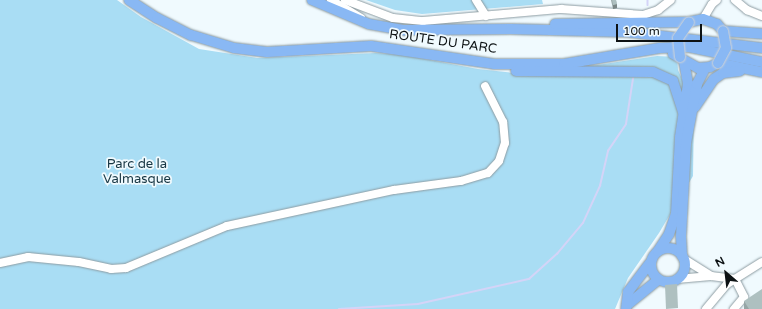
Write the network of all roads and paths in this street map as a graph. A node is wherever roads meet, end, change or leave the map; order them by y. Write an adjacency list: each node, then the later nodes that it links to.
1 (129, 0): 18 (main road, ROUTE DU PARC)
2 (312, 0): 13 (main road, ROUTE DU PARC)
3 (331, 0): 13 (street)
4 (345, 0): 9 (street, ROUTE DU PARC)
5 (476, 0): 9 (street)
6 (671, 0): 9 (street, ROUTE DU PARC)
7 (735, 0): 10 (street)
8 (712, 1): 11 (street)
9 (486, 16)
10 (762, 16)
11 (708, 20): 12 (main road); 15 (main road)
12 (689, 22): 14 (main road); 19 (main road, bridge)
13 (369, 24): 14 (main road, ROUTE DU PARC)
14 (511, 29): 17 (main road, ROUTE DU PARC)
15 (723, 31): 16 (main road); 21 (main road, bridge)
16 (762, 34)
17 (762, 48)
18 (442, 56): 20 (main road, ROUTE DU PARC); 23 (main road)
19 (682, 59): 22 (main road); 23 (main road); 27 (main road)
20 (762, 62)
21 (718, 63): 22 (main road); 24 (main road)
22 (705, 68): 27 (main road)
23 (554, 70): 27 (main road)
24 (750, 70): 25 (main road); 27 (main road)
25 (762, 72)
26 (485, 86): 31 (street)
27 (687, 112): 28 (main road); 29 (main road)
28 (658, 251): 29 (main road); 32 (main road)
29 (683, 258): 33 (street); 34 (main road)
30 (762, 262): 35 (street)
31 (0, 263)
32 (650, 263): 36 (main road); 37 (main road)
33 (711, 276): 34 (street); 35 (street)
34 (677, 279): 36 (main road)
35 (735, 279): 38 (street); 39 (street)
36 (658, 280): 37 (main road)
37 (626, 307)
38 (706, 309)
39 (734, 309)

